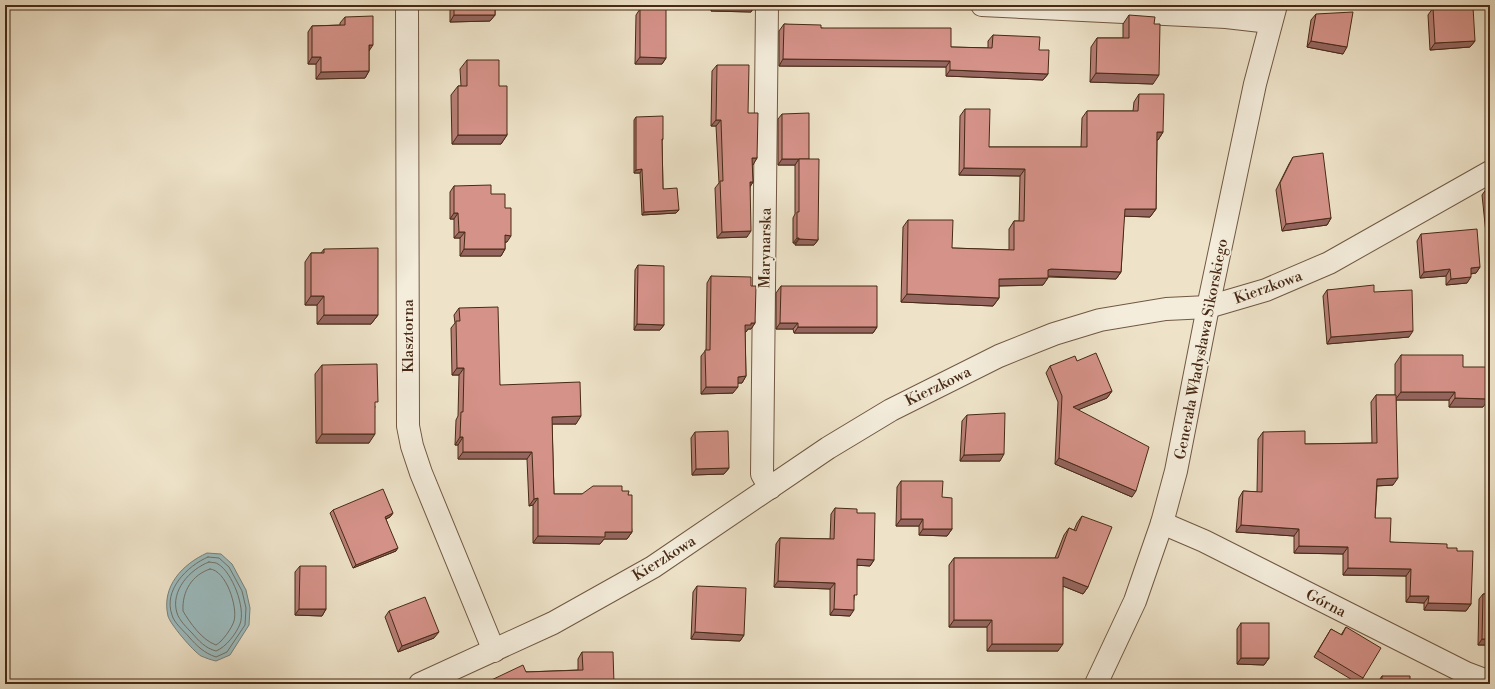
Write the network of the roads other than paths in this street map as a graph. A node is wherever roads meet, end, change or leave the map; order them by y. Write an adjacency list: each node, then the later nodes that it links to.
1 (407, 5): 9 (street, Klasztorna)
2 (767, 5): 7 (street, Marynarska)
3 (982, 5): 4 (street)
4 (1273, 14): 6 (street, Generała Władysława Sikorskiego)
5 (1490, 172): 6 (street, Kierzkowa)
6 (1208, 307): 7 (street, Kierzkowa); 8 (street, Generała Władysława Sikorskiego)
7 (770, 488): 9 (street, Kierzkowa)
8 (1162, 523): 10 (street, Górna); 12 (street, Generała Władysława Sikorskiego)
9 (494, 651): 11 (street, Kierzkowa)
10 (1490, 682)
11 (420, 684)
12 (1096, 684)

